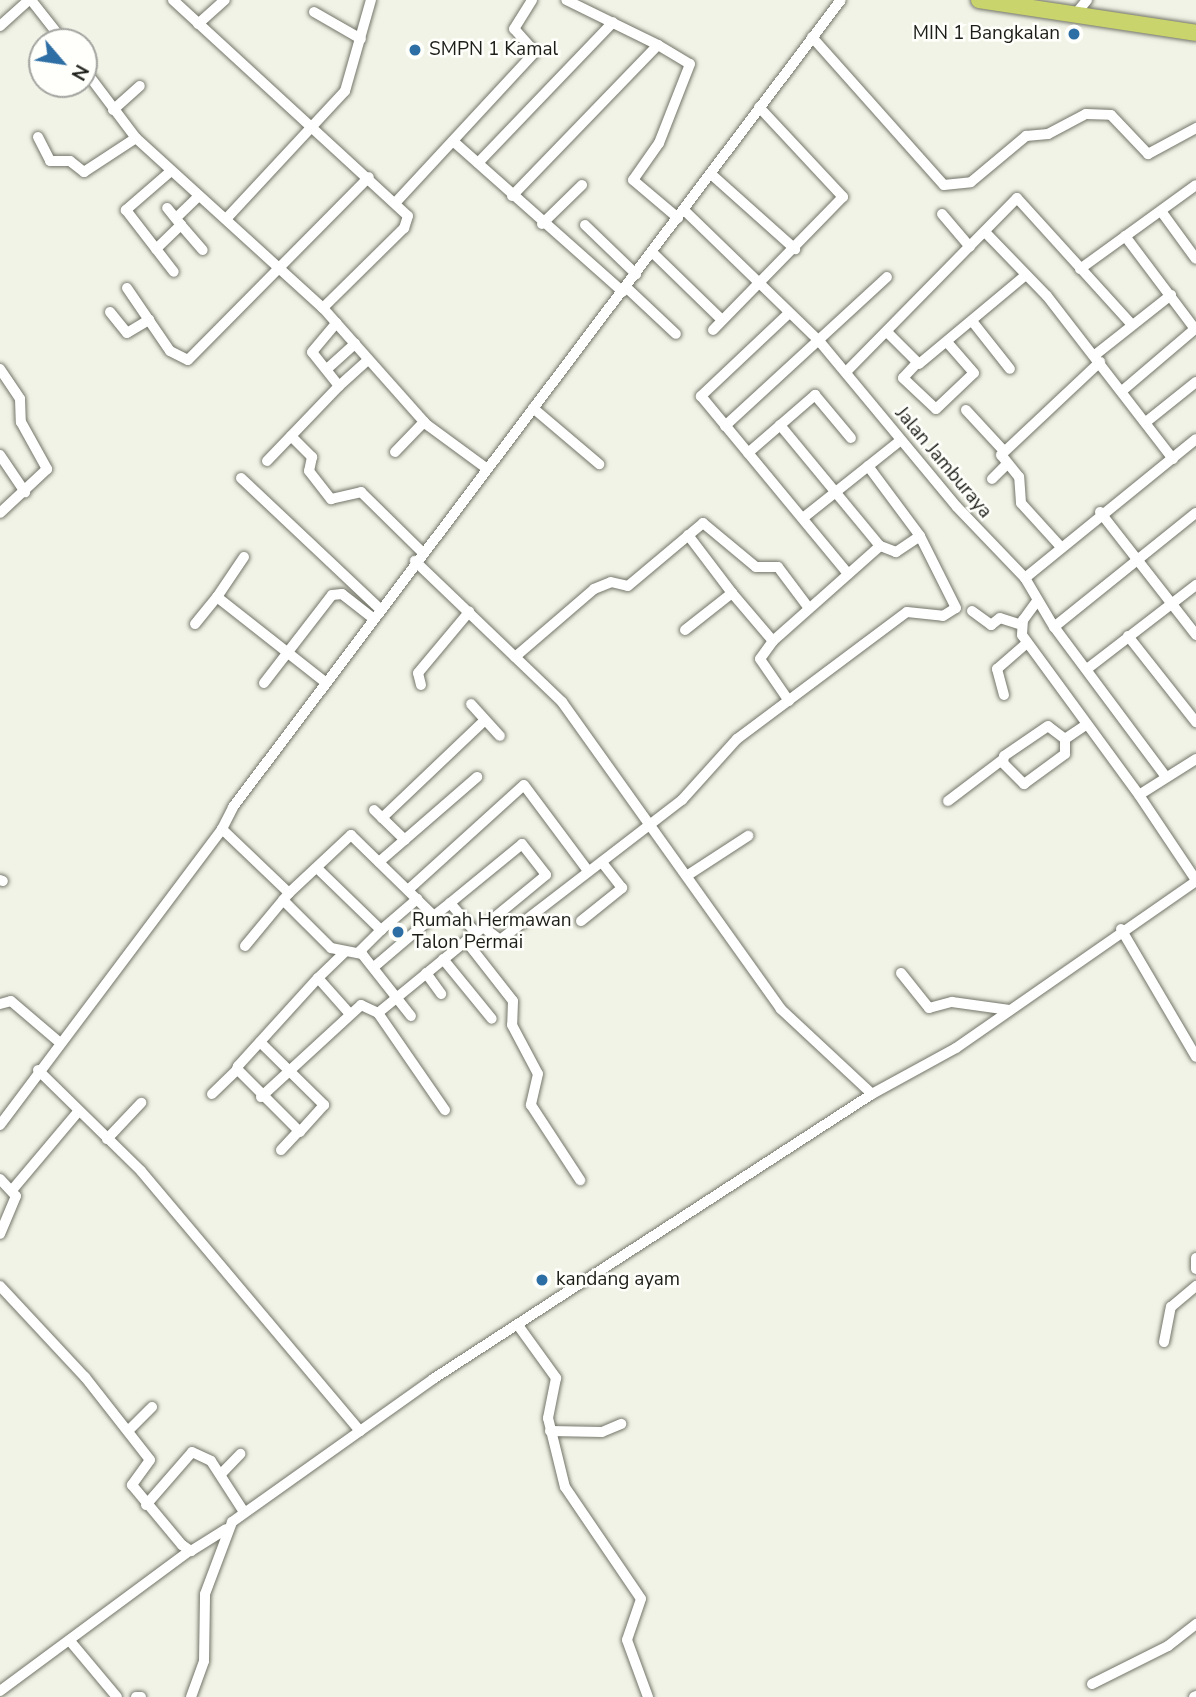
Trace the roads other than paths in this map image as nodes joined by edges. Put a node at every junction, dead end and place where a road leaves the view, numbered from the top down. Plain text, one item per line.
1 (30, 0) edge
2 (173, 0) edge
3 (225, 0) edge
4 (371, 0) edge
5 (532, 0) edge
6 (566, 0) edge
7 (841, 0) edge
8 (978, 0) edge
9 (1087, 0) edge
10 (314, 12) dead end
11 (1074, 16) junction
12 (613, 22) junction
13 (198, 23) junction
14 (0, 26) edge
15 (53, 28) edge
16 (1196, 33) edge
17 (812, 37) junction
18 (361, 39) junction
19 (658, 45) junction
20 (140, 86) dead end
21 (98, 89) edge
22 (759, 107) junction
23 (113, 110) junction
24 (313, 128) junction
25 (1196, 128) edge
26 (38, 137) dead end
27 (136, 138) junction
28 (453, 141) junction
29 (478, 163) junction
30 (170, 171) junction
31 (711, 174) junction
32 (369, 177) junction
33 (582, 186) dead end
34 (1195, 187) edge
35 (200, 196) junction
36 (512, 196) junction
37 (397, 201) junction
38 (167, 208) dead end
39 (1161, 211) junction
40 (681, 214) junction
41 (942, 214) dead end
42 (226, 219) junction
43 (178, 222) junction
44 (542, 224) junction
45 (585, 225) dead end
46 (985, 232) junction
47 (1125, 236) junction
48 (970, 247) junction
49 (156, 249) junction
50 (795, 249) junction
51 (203, 250) dead end
52 (653, 253) junction
53 (1196, 259) edge
54 (278, 267) junction
55 (1080, 269) junction
56 (174, 272) dead end
57 (636, 275) junction
58 (1026, 275) junction
59 (887, 277) dead end
60 (759, 285) junction
61 (127, 288) dead end
62 (625, 290) junction
63 (1171, 295) junction
64 (323, 308) junction
65 (110, 312) dead end
66 (788, 314) junction
67 (149, 320) junction
68 (722, 320) junction
69 (972, 321) junction
70 (336, 323) junction
71 (1132, 325) junction
72 (1196, 328) edge
73 (713, 330) dead end
74 (887, 332) junction
75 (676, 334) dead end
76 (820, 342) junction
77 (947, 342) junction
78 (355, 344) junction
79 (1097, 358) junction
80 (368, 360) junction
81 (916, 364) junction
82 (0, 369) edge
83 (327, 369) junction
84 (1010, 369) dead end
85 (846, 372) junction
86 (1196, 382) edge
87 (339, 386) junction
88 (1122, 391) junction
89 (533, 408) junction
90 (967, 410) dead end
91 (424, 422) junction
92 (1146, 422) junction
93 (780, 425) junction
94 (725, 426) junction
95 (291, 436) junction
96 (851, 438) dead end
97 (1196, 439) edge
98 (901, 440) junction
99 (1002, 449) junction
100 (395, 452) dead end
101 (748, 453) junction
102 (0, 455) edge
103 (1173, 459) junction
104 (267, 461) dead end
105 (599, 464) dead end
106 (868, 466) junction
107 (1006, 466) junction
108 (486, 468) junction
109 (241, 478) dead end
110 (992, 478) dead end
111 (25, 492) junction
112 (836, 493) junction
113 (1100, 512) junction
114 (0, 513) edge
115 (1196, 513) edge
116 (803, 518) junction
117 (688, 535) junction
118 (920, 536) junction
119 (1062, 544) junction
120 (880, 546) junction
121 (244, 557) dead end
122 (419, 557) junction
123 (1140, 561) junction
124 (848, 574) junction
125 (1025, 578) junction
126 (1196, 585) edge
127 (732, 593) junction
128 (217, 597) junction
129 (1037, 601) junction
130 (1172, 605) junction
131 (808, 607) junction
132 (972, 611) dead end
133 (469, 612) junction
134 (377, 614) junction
135 (195, 624) dead end
136 (1021, 625) junction
137 (1054, 627) junction
138 (685, 630) dead end
139 (1196, 635) edge
140 (1128, 636) junction
141 (773, 640) junction
142 (1027, 643) junction
143 (288, 652) junction
144 (516, 657) junction
145 (1087, 669) junction
146 (325, 682) junction
147 (264, 683) dead end
148 (421, 685) dead end
149 (1004, 695) dead end
150 (789, 701) junction
151 (471, 704) dead end
152 (485, 720) junction
153 (1196, 722) edge
154 (1084, 726) junction
155 (500, 736) dead end
156 (1065, 739) junction
157 (1196, 759) edge
158 (1002, 760) junction
159 (477, 777) dead end
160 (1166, 777) junction
161 (1139, 795) junction
162 (948, 801) dead end
163 (653, 825) junction
164 (222, 829) junction
165 (748, 836) dead end
166 (405, 841) junction
167 (379, 862) junction
168 (601, 862) junction
169 (318, 869) junction
170 (588, 871) junction
171 (688, 875) junction
172 (1196, 881) edge
173 (408, 890) junction
174 (286, 897) junction
175 (417, 899) junction
176 (450, 903) junction
177 (433, 916) junction
178 (581, 921) dead end
179 (1121, 929) junction
180 (381, 930) junction
181 (479, 930) junction
182 (466, 941) junction
183 (245, 946) dead end
184 (344, 953) junction
185 (358, 953) junction
186 (443, 960) junction
187 (374, 967) junction
188 (426, 973) junction
189 (901, 973) dead end
190 (318, 978) junction
191 (441, 994) dead end
192 (396, 997) junction
193 (0, 1004) edge
194 (1009, 1010) junction
195 (378, 1013) junction
196 (350, 1014) junction
197 (411, 1016) dead end
198 (492, 1019) dead end
199 (58, 1041) junction
200 (260, 1042) junction
201 (1196, 1057) edge
202 (289, 1069) junction
203 (38, 1070) junction
204 (237, 1070) junction
205 (212, 1094) dead end
206 (873, 1094) junction
207 (261, 1097) junction
208 (141, 1103) dead end
209 (445, 1110) dead end
210 (78, 1113) junction
211 (1, 1122) edge
212 (298, 1132) junction
213 (107, 1139) junction
214 (281, 1150) dead end
215 (0, 1179) edge
216 (580, 1180) dead end
217 (13, 1189) junction
218 (0, 1234) edge
219 (1196, 1258) edge
220 (1196, 1269) edge
221 (0, 1286) edge
222 (1196, 1286) edge
223 (520, 1328) junction
224 (1164, 1342) dead end
225 (152, 1407) dead end
226 (621, 1424) dead end
227 (128, 1431) junction
228 (360, 1431) junction
229 (551, 1431) junction
230 (240, 1454) dead end
231 (221, 1474) junction
232 (146, 1505) junction
233 (244, 1512) junction
234 (226, 1529) junction
235 (189, 1551) junction
236 (1196, 1624) edge
237 (70, 1641) junction
238 (1092, 1684) dead end
239 (0, 1691) edge
240 (117, 1697) edge
241 (136, 1697) edge
242 (141, 1697) edge
243 (191, 1697) edge
244 (648, 1697) edge

1 - 14 street
1 - 15 street
2 - 13 street
3 - 13 street
4 - 18 street
5 - 28 street
6 - 12 street
7 - 17 street
8 - 11 highway
9 - 11 street
10 - 18 street
11 - 16 highway
12 - 19 street
12 - 29 street
13 - 24 street
17 - 22 street
17 - 25 street
18 - 24 street
19 - 36 street
19 - 40 street, Jalan Jamburaya
20 - 23 street
21 - 23 street
22 - 31 street
22 - 50 street
23 - 27 street
24 - 32 street
24 - 42 street
26 - 27 street
27 - 30 street
28 - 29 street
28 - 37 street
29 - 36 street
30 - 35 street
30 - 49 street
31 - 40 street
31 - 50 street
32 - 37 street
32 - 54 street
33 - 44 street
34 - 39 street
35 - 42 street
35 - 43 street
36 - 44 street
37 - 64 street
38 - 43 street
39 - 47 street
39 - 53 street
40 - 52 street
40 - 60 street, Jalan Jamburaya
41 - 48 street
42 - 54 street
43 - 49 street
43 - 51 street
44 - 62 street
45 - 57 street
46 - 48 street
46 - 55 street
46 - 58 street
47 - 55 street
47 - 63 street
48 - 74 street
49 - 56 street
50 - 60 street
52 - 57 street
52 - 68 street
54 - 64 street
54 - 67 street
55 - 71 street
57 - 62 street
58 - 69 street
58 - 79 street
59 - 76 street
60 - 66 street, Jalan Jamburaya
60 - 68 street
61 - 67 street
62 - 75 street
62 - 89 street
63 - 71 street
63 - 72 street
64 - 70 street
65 - 67 street
66 - 76 street, Jalan Jamburaya
66 - 94 street
68 - 73 street
69 - 77 street
69 - 84 street
70 - 78 street
70 - 83 street
71 - 79 street
72 - 88 street
74 - 81 street
74 - 85 street
76 - 85 street, Jalan Jamburaya
76 - 94 street
77 - 81 street
77 - 81 street
78 - 80 street
78 - 83 street
79 - 88 street
79 - 99 street
80 - 87 street
80 - 91 street
82 - 111 street
83 - 87 street
85 - 98 street, Jalan Jamburaya
86 - 92 street
87 - 95 street
88 - 92 street
89 - 105 street
89 - 108 street
90 - 99 street
91 - 100 street
91 - 108 street
92 - 103 street
93 - 96 street
93 - 101 street
93 - 112 street
94 - 101 street
95 - 104 street
95 - 122 street
97 - 103 street
98 - 106 street
98 - 125 street, Jalan Jamburaya
99 - 107 street
101 - 116 street
102 - 111 street
103 - 113 street
106 - 112 street
106 - 118 street
107 - 110 street
107 - 119 street
108 - 122 street
109 - 134 street
111 - 114 street
112 - 116 street
112 - 120 street
113 - 119 street
113 - 123 street
115 - 123 street
116 - 124 street
117 - 127 street
117 - 131 street
117 - 144 street
118 - 120 street
118 - 150 street
119 - 125 street
120 - 124 street
121 - 128 street
122 - 133 street
122 - 134 street
123 - 130 street
123 - 137 street
124 - 131 street
125 - 129 street, Jalan Jamburaya
126 - 130 street
127 - 138 street
127 - 141 street
128 - 135 street
128 - 143 street
129 - 136 street
129 - 137 street, Jalan Jamburaya
130 - 139 street
130 - 140 street
131 - 141 street
132 - 136 street
133 - 144 street
133 - 148 street
134 - 143 street
134 - 146 street
136 - 142 street
137 - 145 street, Jalan Jamburaya
140 - 145 street
140 - 153 street
141 - 150 street
142 - 149 street
142 - 154 street
143 - 146 street
143 - 147 street
144 - 163 street
145 - 160 street, Jalan Jamburaya
146 - 164 street
150 - 163 street
151 - 152 street
152 - 155 street
152 - 166 street
154 - 156 street
154 - 161 street
156 - 158 street
156 - 158 street
157 - 160 street
158 - 162 street
159 - 166 street
160 - 161 street
161 - 172 street
163 - 168 street
163 - 171 street
164 - 174 street
164 - 199 street
165 - 171 street
166 - 167 street
167 - 169 street
167 - 173 street
168 - 170 street
168 - 178 street
169 - 174 street
169 - 180 street
170 - 173 street
170 - 181 street
171 - 206 street
172 - 179 street
173 - 175 street
174 - 183 street
174 - 184 street
175 - 177 street
175 - 180 street
176 - 177 street
176 - 181 street
176 - 181 street
177 - 187 street
179 - 194 street
179 - 201 street
180 - 185 street
181 - 182 street
182 - 186 street
182 - 216 street
184 - 185 street
184 - 190 street
185 - 187 street
186 - 188 street
186 - 198 street
187 - 192 street
188 - 191 street
188 - 192 street
189 - 194 street
190 - 196 street
190 - 200 street
192 - 195 street
192 - 197 street
193 - 199 street
194 - 206 street
195 - 196 street
195 - 209 street
196 - 202 street
199 - 203 street
200 - 202 street
200 - 204 street
202 - 207 street
202 - 212 street
203 - 210 street
203 - 211 street
204 - 205 street
204 - 207 street
206 - 223 street
207 - 212 street
208 - 213 street
210 - 213 street
210 - 217 street
212 - 214 street
213 - 228 street
215 - 217 street
217 - 218 street
219 - 220 street
221 - 227 street
222 - 224 street
223 - 228 street
223 - 229 street
225 - 227 street
226 - 229 street
227 - 232 street
228 - 233 street
229 - 244 street
230 - 231 street
231 - 232 street
231 - 233 street
232 - 235 street
233 - 234 street
234 - 235 street
234 - 243 street
235 - 237 street
236 - 238 street
237 - 239 street
237 - 240 street
241 - 242 street

